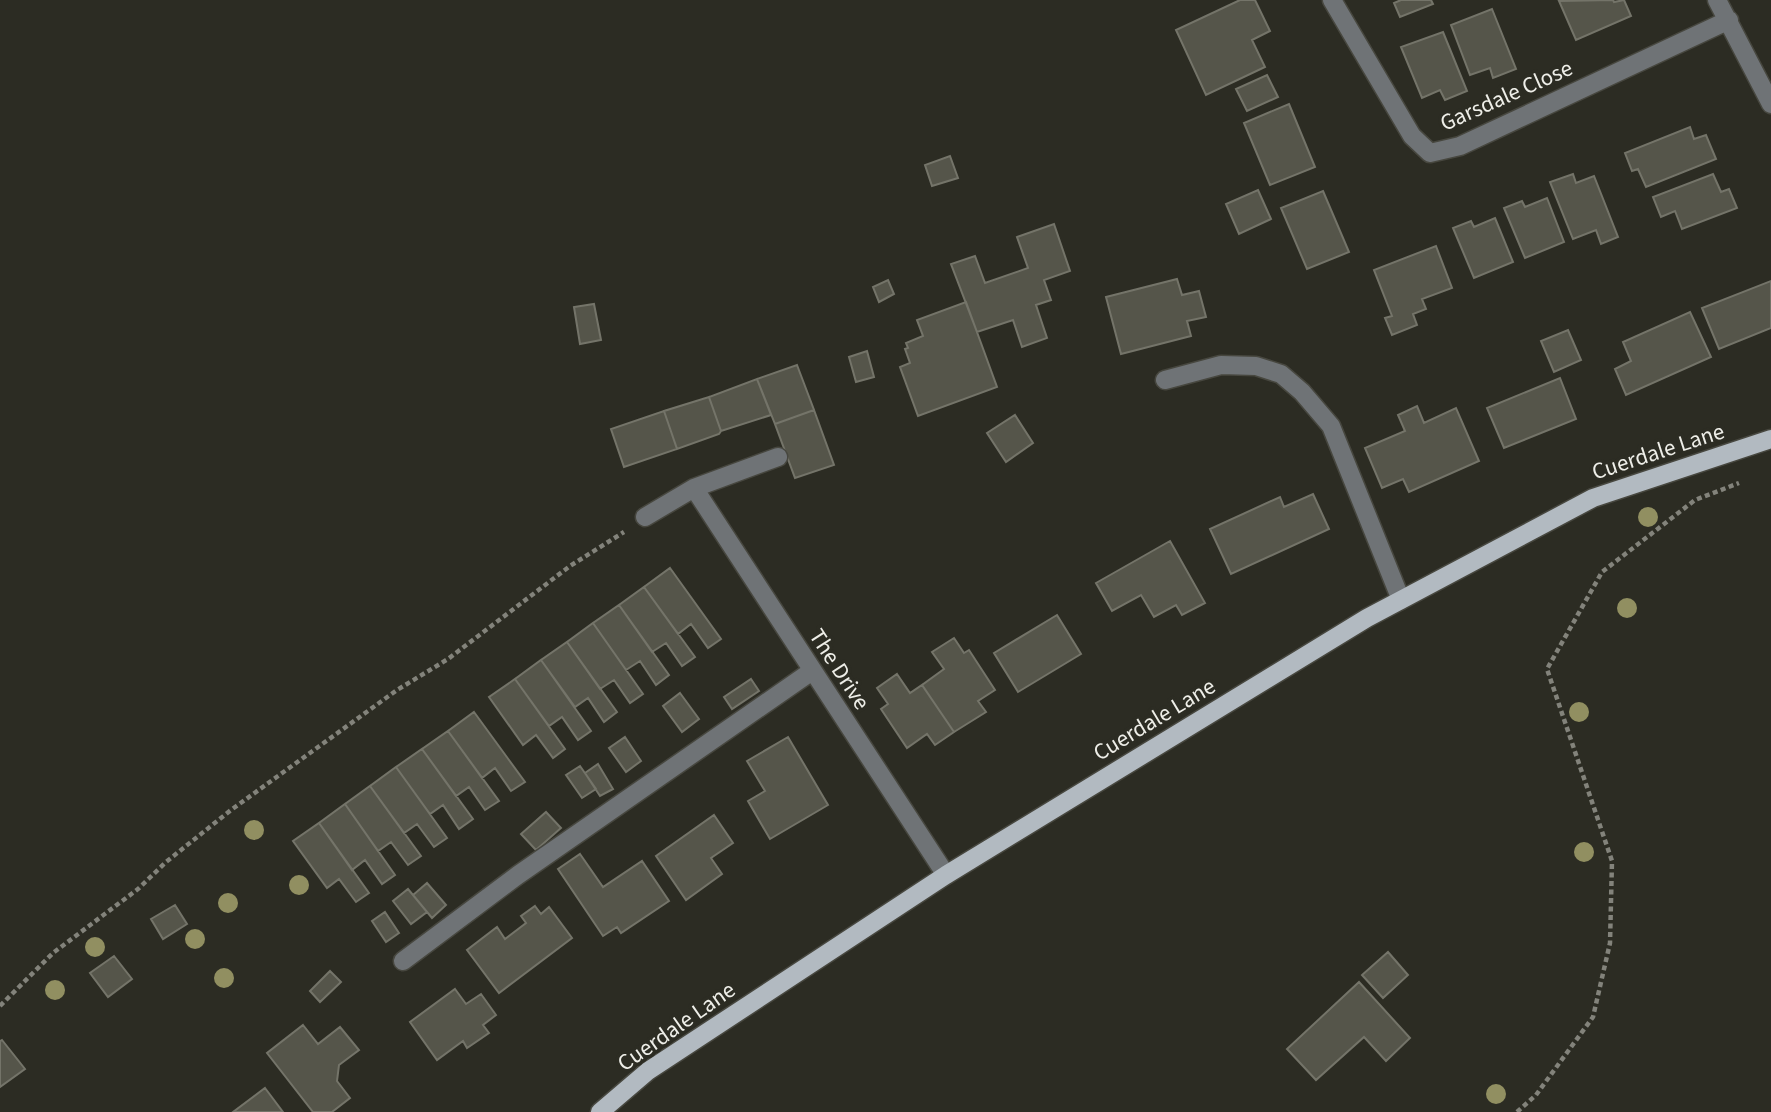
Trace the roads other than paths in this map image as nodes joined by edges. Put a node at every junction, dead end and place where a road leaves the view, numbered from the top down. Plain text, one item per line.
1 (1332, 0) edge
2 (1717, 0) edge
3 (1729, 20) junction
4 (1771, 104) edge
5 (1165, 380) dead end
6 (1771, 439) edge
7 (778, 457) dead end
8 (694, 488) junction
9 (645, 517) road end
10 (1401, 600) junction
11 (813, 671) junction
12 (946, 876) junction
13 (403, 961) dead end
14 (600, 1112) edge

1 - 3 street, Garsdale Close
2 - 3 street
3 - 4 street
5 - 10 street
6 - 10 main road, Cuerdale Lane
7 - 8 street
8 - 9 street
8 - 11 street, The Drive
10 - 12 main road, Cuerdale Lane
11 - 12 street, The Drive
11 - 13 street
12 - 14 main road, Cuerdale Lane

